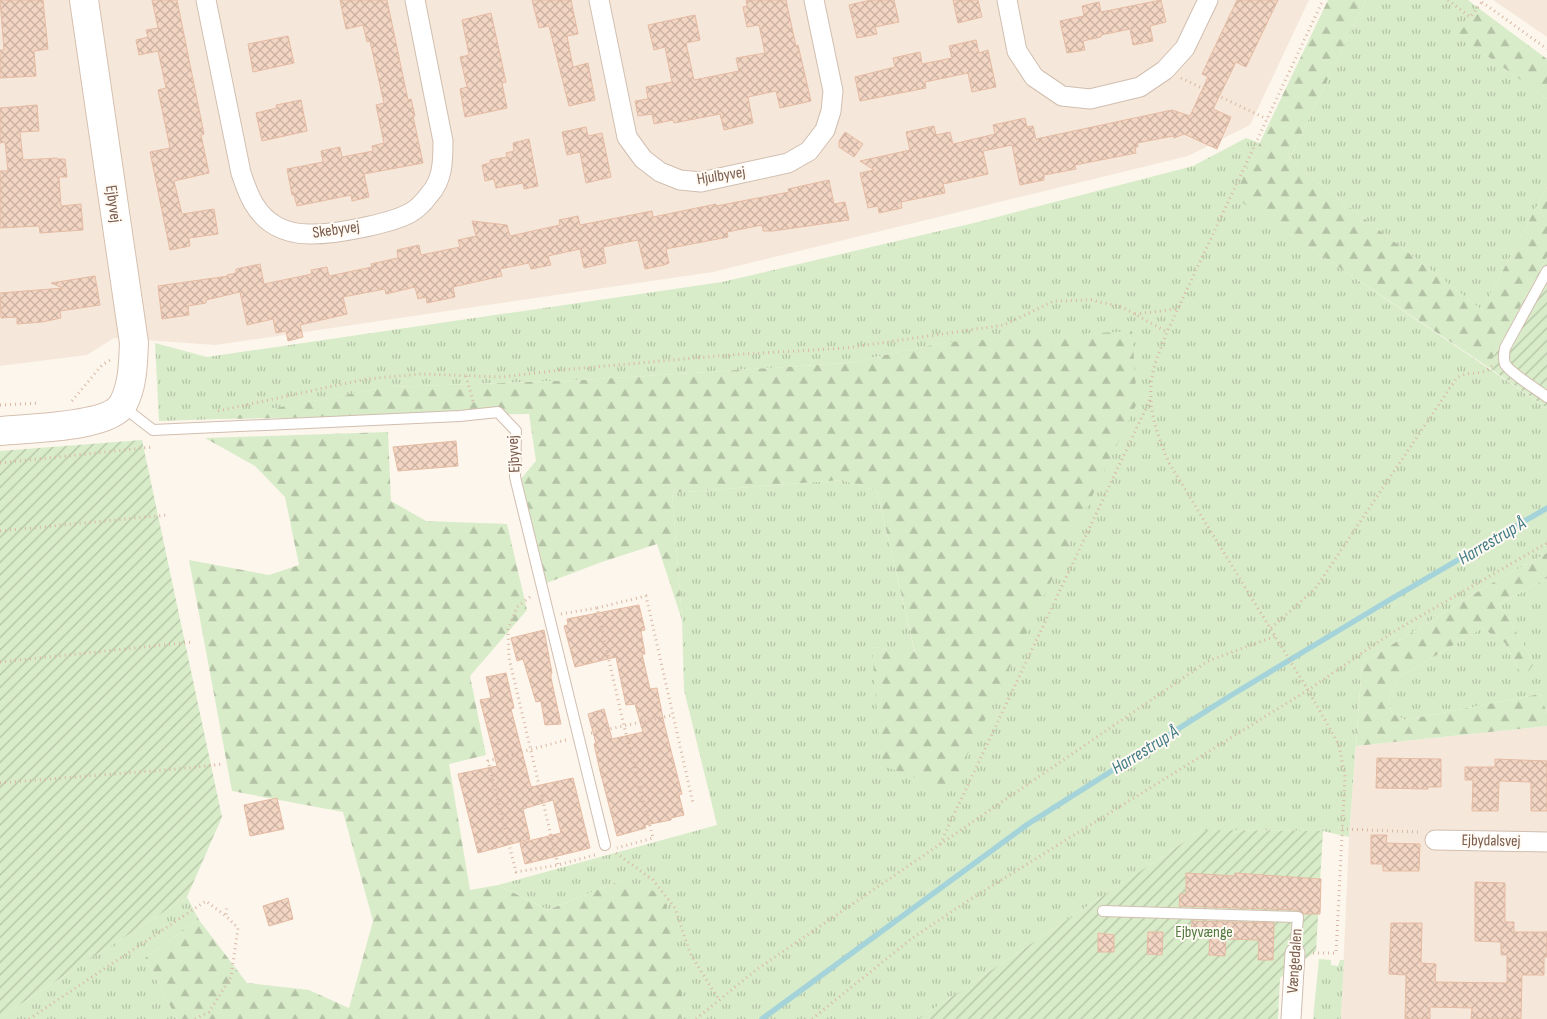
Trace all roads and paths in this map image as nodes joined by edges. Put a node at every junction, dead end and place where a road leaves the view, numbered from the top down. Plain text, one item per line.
1 (84, 0) edge
2 (206, 0) edge
3 (415, 0) edge
4 (599, 0) edge
5 (814, 0) edge
6 (1007, 0) edge
7 (1208, 0) edge
8 (1323, 0) edge
9 (1448, 0) edge
10 (1483, 1) edge
11 (1547, 49) edge
12 (1165, 70) junction
13 (1266, 119) junction
14 (1547, 271) edge
15 (1177, 309) junction
16 (1135, 314) junction
17 (1166, 332) junction
18 (134, 343) junction
19 (1504, 361) junction
20 (466, 376) junction
21 (1547, 398) edge
22 (1151, 399) junction
23 (70, 404) dead end
24 (122, 406) junction
25 (210, 413) dead end
26 (476, 414) junction
27 (0, 431) edge
28 (153, 447) dead end
29 (0, 463) edge
30 (167, 515) dead end
31 (0, 532) edge
32 (1547, 543) edge
33 (542, 588) junction
34 (597, 608) junction
35 (549, 616) junction
36 (1271, 628) junction
37 (1276, 636) junction
38 (192, 642) dead end
39 (0, 662) edge
40 (1308, 690) junction
41 (673, 714) junction
42 (624, 726) junction
43 (578, 736) junction
44 (532, 749) junction
45 (222, 764) dead end
46 (0, 783) edge
47 (693, 803) dead end
48 (1342, 829) junction
49 (1435, 840) joint
50 (1547, 842) edge
51 (606, 845) joint
52 (939, 845) junction
53 (558, 865) junction
54 (227, 905) dead end
55 (1103, 911) dead end
56 (226, 916) junction
57 (1295, 954) junction
58 (719, 1000) junction
59 (29, 1019) edge
60 (195, 1019) edge
61 (696, 1019) edge
62 (812, 1019) edge
63 (1291, 1019) edge

1 - 18 street, Ejbyvej
2 - 3 street, Skebyvej
4 - 5 street, Hjulbyvej
6 - 12 street
7 - 12 street
8 - 13 path
9 - 10 path
10 - 11 path
12 - 13 path
13 - 15 path
14 - 19 lane
15 - 16 path
15 - 17 path
16 - 17 path
16 - 20 path
17 - 22 path
18 - 23 path
18 - 24 street, Ejbyvej
19 - 21 lane
19 - 36 path
20 - 25 path
20 - 26 path
22 - 36 path
22 - 52 path
24 - 26 lane, Ejbyvej
24 - 27 street
26 - 33 lane, Ejbyvej
28 - 29 path
30 - 31 path
32 - 40 path
33 - 35 lane, Ejbyvej
33 - 44 path
34 - 35 path
34 - 41 path
34 - 42 path
35 - 43 lane, Ejbyvej
36 - 37 path
37 - 40 path
37 - 52 path
38 - 39 path
40 - 48 path
40 - 62 path
41 - 42 path
41 - 47 path
42 - 43 path
42 - 58 path
43 - 44 path
43 - 51 lane, Ejbyvej
44 - 53 path
44 - 53 path
45 - 46 path
48 - 49 path
48 - 57 path
49 - 50 street, Ejbydalsvej
51 - 53 path
52 - 58 path
54 - 56 path
55 - 57 lane, Vængedalen
56 - 59 path
56 - 60 path
57 - 63 street, Vængedalen
58 - 61 path

